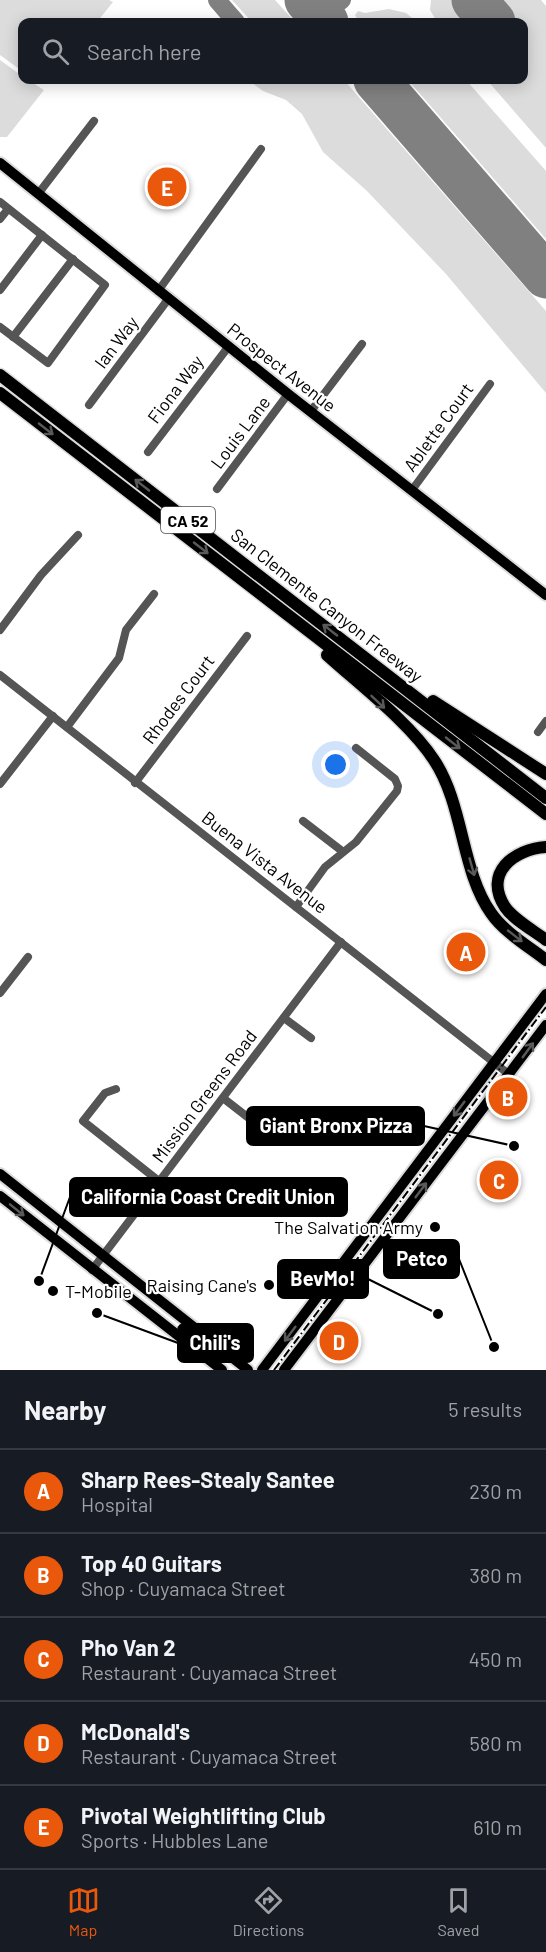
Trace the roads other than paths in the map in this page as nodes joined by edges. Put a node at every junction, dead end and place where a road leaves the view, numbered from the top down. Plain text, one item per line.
1 (94, 121) dead end
2 (261, 149) dead end
3 (1, 167) edge
4 (38, 194) junction
5 (0, 202) edge
6 (8, 208) junction
7 (0, 219) edge
8 (42, 235) junction
9 (73, 259) junction
10 (0, 290) edge
11 (158, 291) junction
12 (169, 298) junction
13 (0, 327) edge
14 (13, 337) junction
15 (362, 344) dead end
16 (229, 346) junction
17 (0, 375) edge
18 (490, 384) dead end
19 (0, 393) edge
20 (288, 394) junction
21 (89, 405) dead end
22 (310, 411) junction
23 (148, 452) dead end
24 (217, 489) dead end
25 (412, 490) junction
26 (78, 535) dead end
27 (240, 579) junction
28 (154, 594) dead end
29 (546, 595) edge
30 (0, 630) edge
31 (247, 636) dead end
32 (376, 666) junction
33 (0, 675) edge
34 (53, 716) junction
35 (546, 721) edge
36 (67, 727) junction
37 (538, 732) dead end
38 (356, 748) dead end
39 (546, 774) edge
40 (135, 783) junction
41 (0, 784) edge
42 (546, 798) edge
43 (546, 814) edge
44 (303, 821) dead end
45 (546, 847) edge
46 (342, 851) junction
47 (296, 907) junction
48 (546, 940) edge
49 (341, 942) junction
50 (28, 957) dead end
51 (546, 960) edge
52 (0, 993) edge
53 (546, 994) edge
54 (284, 1018) junction
55 (546, 1025) edge
56 (311, 1038) dead end
57 (494, 1063) junction
58 (510, 1074) junction
59 (116, 1089) dead end
60 (223, 1098) junction
61 (250, 1119) dead end
62 (0, 1174) edge
63 (159, 1182) junction
64 (0, 1196) edge
65 (188, 1200) dead end
66 (102, 1257) junction
67 (92, 1270) junction
68 (222, 1370) edge
69 (249, 1370) edge
70 (262, 1370) edge
71 (284, 1370) edge

1 - 4 street
2 - 11 street
3 - 4 main road, Prospect Avenue
4 - 11 main road, Prospect Avenue
5 - 6 street
6 - 7 street
6 - 8 street
8 - 9 street
8 - 10 street
9 - 14 street
9 - 14 street
11 - 12 main road, Prospect Avenue
12 - 16 main road, Prospect Avenue
12 - 21 street, Ian Way
13 - 14 street
15 - 22 street
16 - 20 main road, Prospect Avenue
16 - 23 street, Fiona Way
32 -> 17 highway, San Clemente Canyon Freeway / CA 52
18 - 25 street, Ablette Court
19 -> 27 highway, San Clemente Canyon Freeway / CA 52
20 - 22 main road, Prospect Avenue
20 - 24 street, Louis Lane
22 - 25 main road, Prospect Avenue
25 - 29 main road, Prospect Avenue
26 - 30 street
27 -> 43 highway, San Clemente Canyon Freeway / CA 52
27 -> 51 highway
28 - 36 street
31 - 40 street, Rhodes Court
32 - 39 highway
32 - 42 highway, San Clemente Canyon Freeway / CA 52
33 - 34 street, Buena Vista Avenue
34 - 36 street, Buena Vista Avenue
34 - 41 street
35 - 37 street
36 - 40 street, Buena Vista Avenue
38 - 46 street
40 - 47 street, Buena Vista Avenue
44 - 46 street
45 - 48 highway
46 - 47 street
47 - 49 street, Buena Vista Avenue
49 - 54 street, Mission Greens Road
49 - 57 street, Buena Vista Avenue
50 - 52 street
53 - 57 main road
54 - 56 street
54 - 60 street, Mission Greens Road
58 -> 55 main road
57 - 58 street, Buena Vista Avenue
57 -> 70 main road
71 -> 58 main road
59 - 63 street
60 - 61 street
60 - 63 street, Mission Greens Road
62 - 66 main road
63 - 65 street
63 - 66 street, Mission Greens Road
64 -> 67 main road
66 - 67 street, Mission Greens Road
66 - 69 main road
67 - 68 main road

